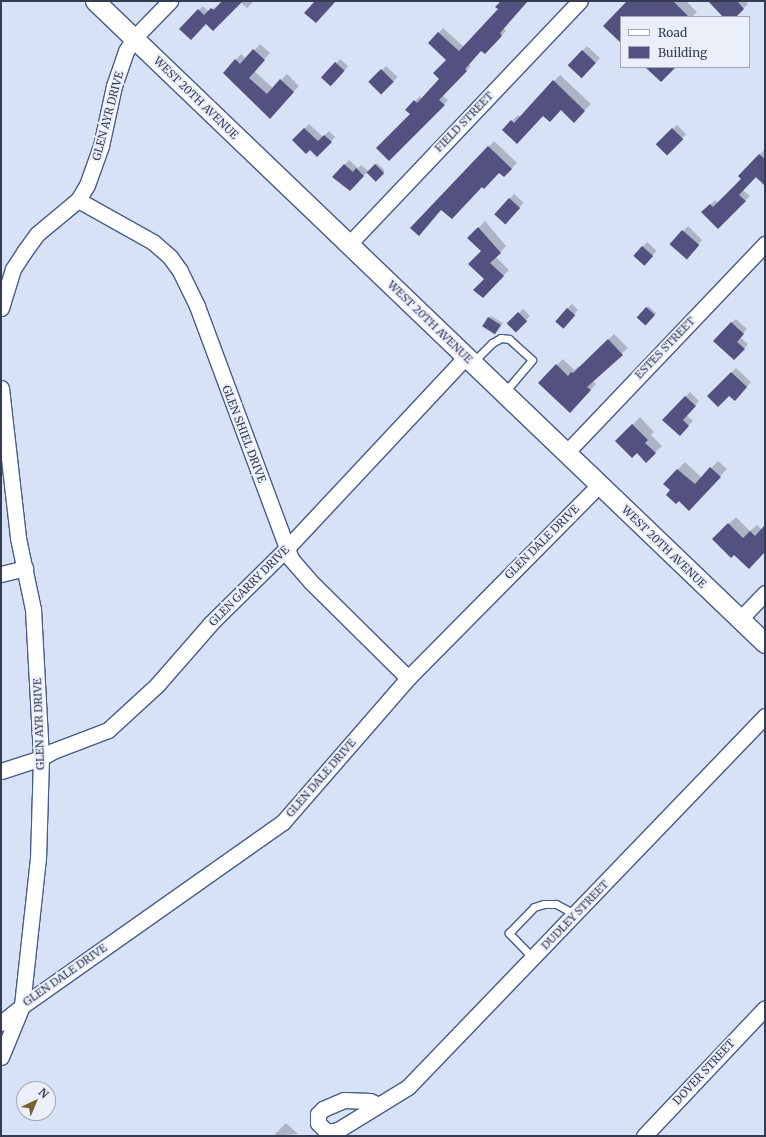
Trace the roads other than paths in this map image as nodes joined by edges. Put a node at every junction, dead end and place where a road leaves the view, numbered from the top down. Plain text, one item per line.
1 (95, 1) edge
2 (170, 1) edge
3 (580, 1) edge
4 (134, 38) junction
5 (78, 200) junction
6 (349, 244) junction
7 (765, 244) edge
8 (1, 308) edge
9 (470, 360) junction
10 (1, 388) edge
11 (504, 393) junction
12 (3, 435) edge
13 (566, 452) junction
14 (599, 485) junction
15 (287, 548) junction
16 (25, 568) junction
17 (1, 574) edge
18 (765, 593) edge
19 (740, 619) junction
20 (765, 643) edge
21 (408, 678) junction
22 (765, 716) edge
23 (41, 758) junction
24 (1, 771) edge
25 (576, 914) junction
26 (533, 958) junction
27 (22, 1006) junction
28 (765, 1008) edge
29 (1, 1023) edge
30 (1, 1057) edge
31 (378, 1105) dead end
32 (644, 1136) edge

1 - 4 street, WEST 20TH AVENUE
2 - 4 street, GLEN AYR DRIVE
3 - 6 street, FIELD STREET
4 - 5 street, GLEN AYR DRIVE
4 - 6 street, WEST 20TH AVENUE
5 - 8 street, GLEN AYR DRIVE
5 - 15 street, GLEN SHIEL DRIVE
6 - 9 street, WEST 20TH AVENUE
7 - 13 street, ESTES STREET
9 - 11 street, WEST 20TH AVENUE
9 - 11 lane
9 - 15 street, GLEN GARRY DRIVE
10 - 12 street, GLEN AYR DRIVE
11 - 13 street, WEST 20TH AVENUE
12 - 16 street, GLEN AYR DRIVE
13 - 14 street, WEST 20TH AVENUE
14 - 19 street, WEST 20TH AVENUE
14 - 21 street, GLEN DALE DRIVE
15 - 21 street, GLEN SHIEL DRIVE
15 - 23 street, GLEN GARRY DRIVE
16 - 17 street
16 - 23 street, GLEN AYR DRIVE
18 - 19 street
19 - 20 street, WEST 20TH AVENUE
21 - 27 street, GLEN DALE DRIVE
22 - 25 street, DUDLEY STREET
23 - 24 street, GLEN GARRY DRIVE
23 - 27 street, GLEN AYR DRIVE
25 - 26 street, DUDLEY STREET
25 - 26 lane
26 - 31 street, DUDLEY STREET
27 - 29 street, GLEN DALE DRIVE
27 - 30 street, GLEN AYR DRIVE
28 - 32 street, DOVER STREET

